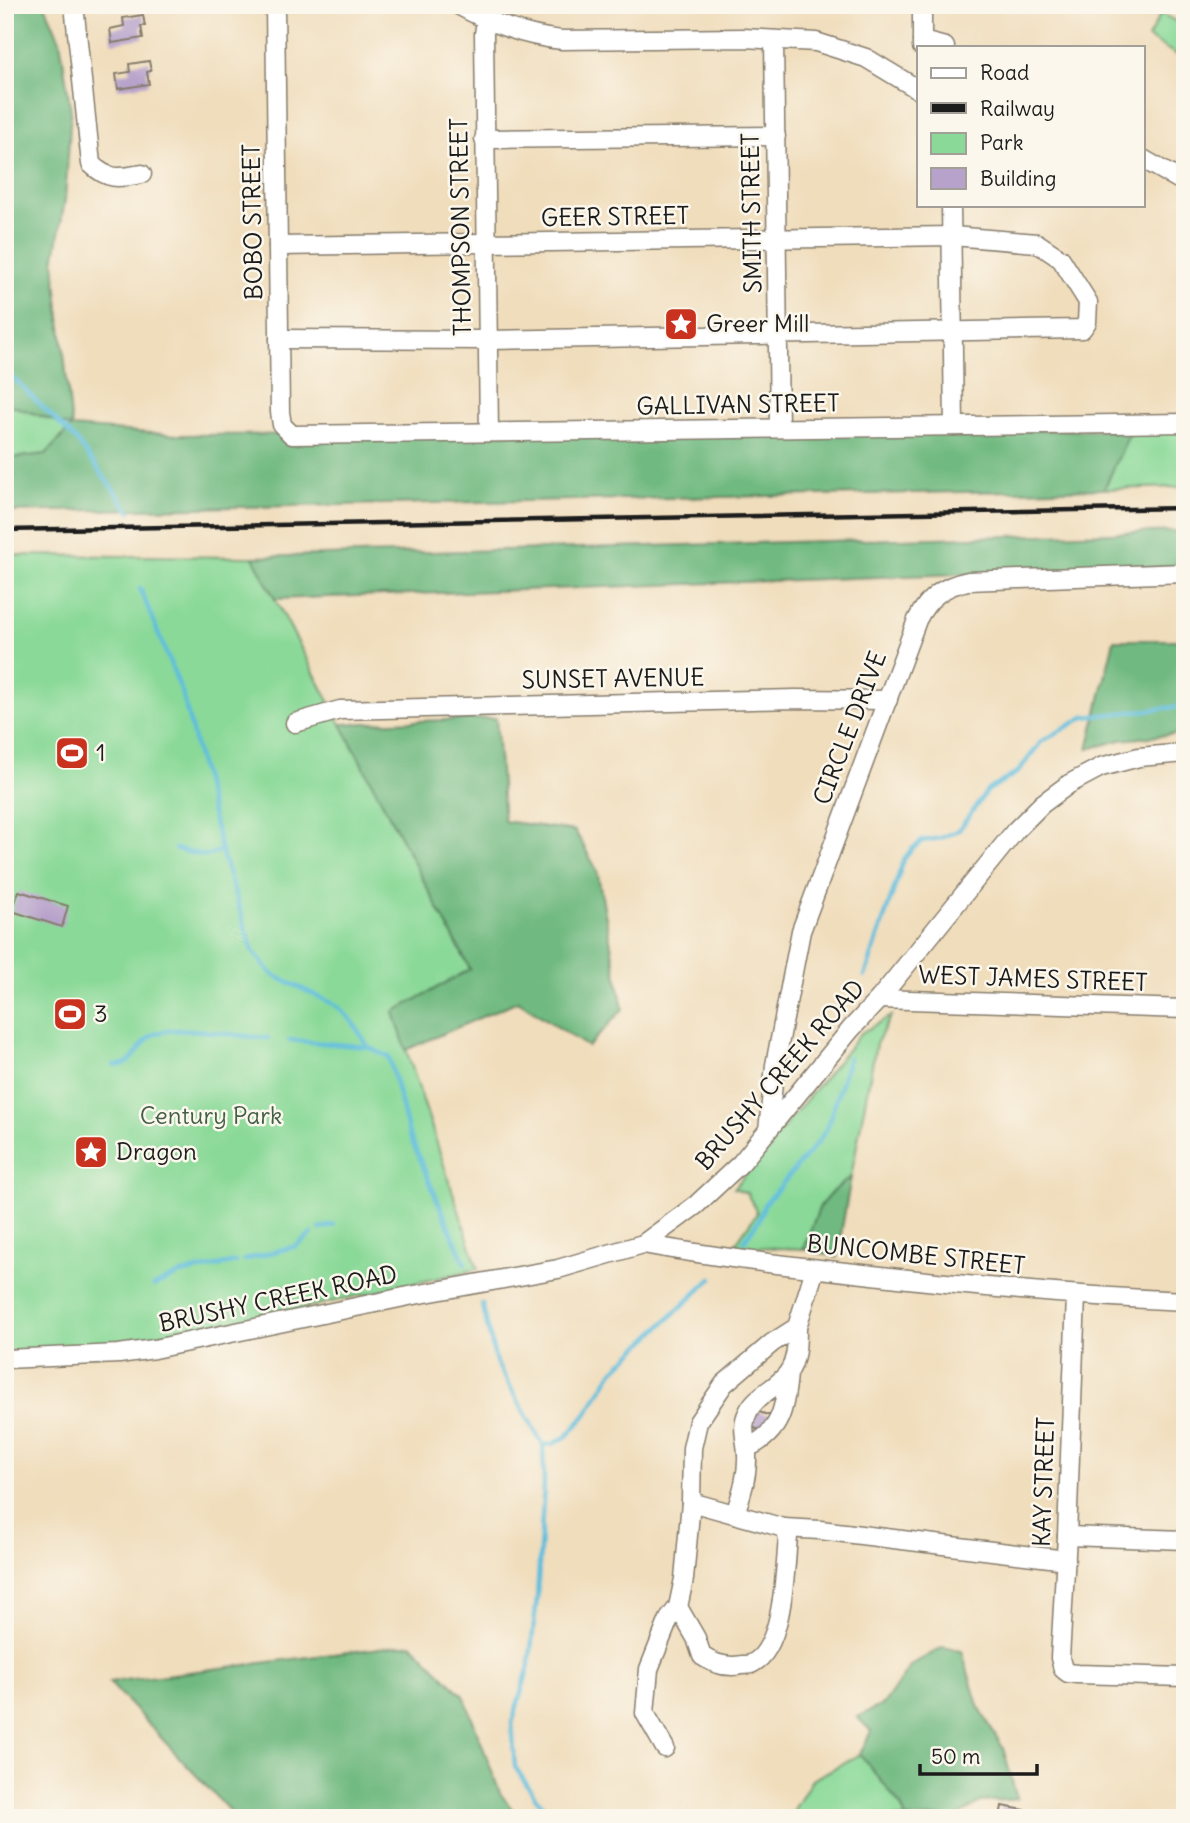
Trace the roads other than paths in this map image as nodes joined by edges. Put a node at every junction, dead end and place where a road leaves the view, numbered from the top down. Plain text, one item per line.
1 (74, 5) edge
2 (275, 5) edge
3 (457, 5) edge
4 (922, 5) edge
5 (486, 21) junction
6 (775, 40) junction
7 (922, 44) edge
8 (917, 84) edge
9 (776, 136) junction
10 (484, 139) junction
11 (1144, 160) edge
12 (142, 174) dead end
13 (1185, 183) edge
14 (951, 206) edge
15 (952, 236) junction
16 (777, 239) junction
17 (485, 243) junction
18 (278, 246) junction
19 (953, 331) junction
20 (778, 334) junction
21 (279, 339) junction
22 (487, 340) junction
23 (1185, 423) edge
24 (954, 426) junction
25 (779, 429) junction
26 (489, 432) junction
27 (292, 435) joint
28 (1185, 573) edge
29 (888, 700) junction
30 (295, 723) dead end
31 (1185, 753) edge
32 (879, 999) junction
33 (1185, 1009) edge
34 (768, 1130) junction
35 (643, 1244) junction
36 (816, 1269) junction
37 (1076, 1296) junction
38 (1185, 1301) edge
39 (797, 1327) junction
40 (5, 1359) edge
41 (788, 1374) junction
42 (747, 1448) junction
43 (691, 1502) junction
44 (735, 1514) junction
45 (783, 1528) junction
46 (1067, 1536) junction
47 (1185, 1540) edge
48 (1066, 1560) junction
49 (678, 1607) junction
50 (1185, 1678) edge
51 (666, 1748) dead end

1 - 12 street
2 - 18 street, BOBO STREET
3 - 5 street
4 - 7 street
5 - 6 street
5 - 10 street, THOMPSON STREET
6 - 8 street
6 - 9 street, SMITH STREET
9 - 10 street
9 - 16 street, SMITH STREET
10 - 17 street, THOMPSON STREET
11 - 13 street
14 - 15 street
15 - 16 street, GEER STREET
15 - 19 street
15 - 19 street, GEER STREET
16 - 17 street, GEER STREET
16 - 20 street, SMITH STREET
17 - 18 street, GEER STREET
17 - 22 street, THOMPSON STREET
18 - 21 street, BOBO STREET
19 - 20 street
19 - 24 street
20 - 22 street
20 - 25 street, SMITH STREET
21 - 22 street
21 - 27 street, BOBO STREET
22 - 26 street, THOMPSON STREET
23 - 24 street, GALLIVAN STREET
24 - 25 street, GALLIVAN STREET
25 - 26 street, GALLIVAN STREET
26 - 27 street, GALLIVAN STREET
28 - 29 street, CIRCLE DRIVE
29 - 30 street, SUNSET AVENUE
29 - 34 street, CIRCLE DRIVE
31 - 32 street, BRUSHY CREEK ROAD
32 - 33 street, WEST JAMES STREET
32 - 34 street, BRUSHY CREEK ROAD
34 - 35 street, BRUSHY CREEK ROAD
35 - 36 street, BUNCOMBE STREET
35 - 40 street, BRUSHY CREEK ROAD
36 - 37 street, BUNCOMBE STREET
36 - 39 street
37 - 38 street, BUNCOMBE STREET
37 - 46 street, KAY STREET
39 - 41 street
39 - 43 street
41 - 42 street
41 - 42 street
42 - 44 street
43 - 44 street
43 - 49 street
44 - 45 street
45 - 48 street
45 - 49 street
46 - 47 street
46 - 48 street, KAY STREET
48 - 50 street, KAY STREET
49 - 51 street

